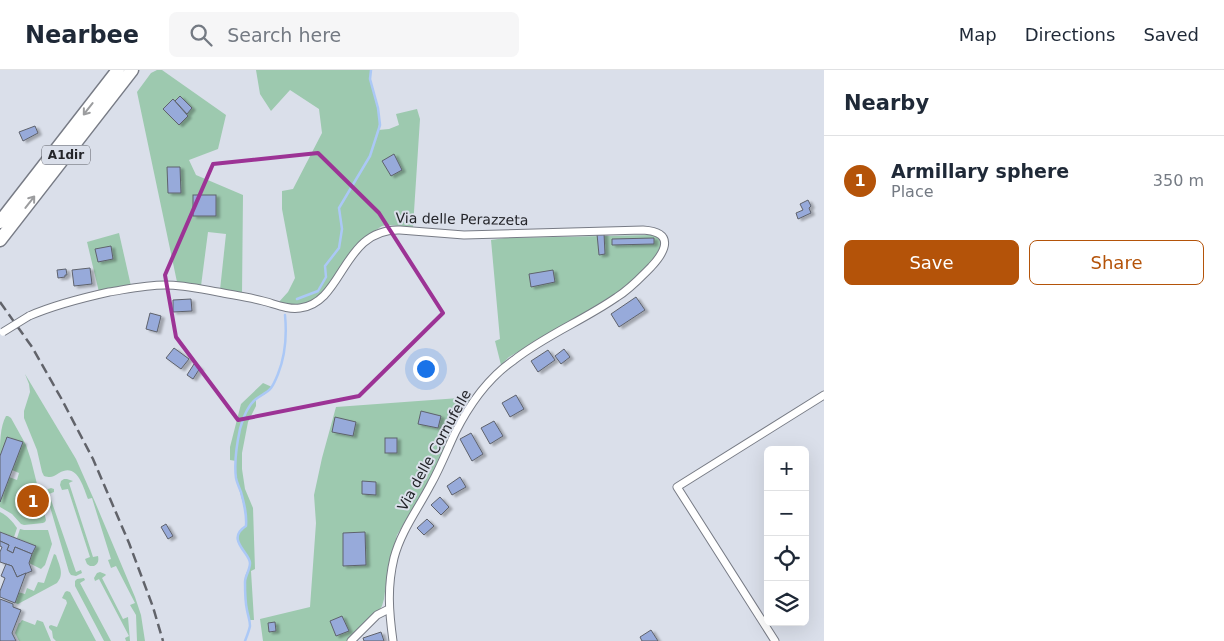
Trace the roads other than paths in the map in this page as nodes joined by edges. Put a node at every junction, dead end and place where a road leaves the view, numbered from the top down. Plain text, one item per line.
1 (118, 70) edge
2 (132, 70) edge
3 (0, 222) edge
4 (638, 230) joint
5 (0, 240) edge
6 (1, 333) edge
7 (824, 395) edge
8 (389, 609) junction
9 (350, 641) edge
10 (393, 641) edge
11 (775, 641) edge

1 -> 3 highway, A1dir
5 -> 2 highway, A1dir
4 - 6 street, Via delle Perazzeta, bridge
4 - 8 street, Via delle Cornufelle
7 - 11 street
8 - 9 street
8 - 10 street, Via delle Cornufelle

